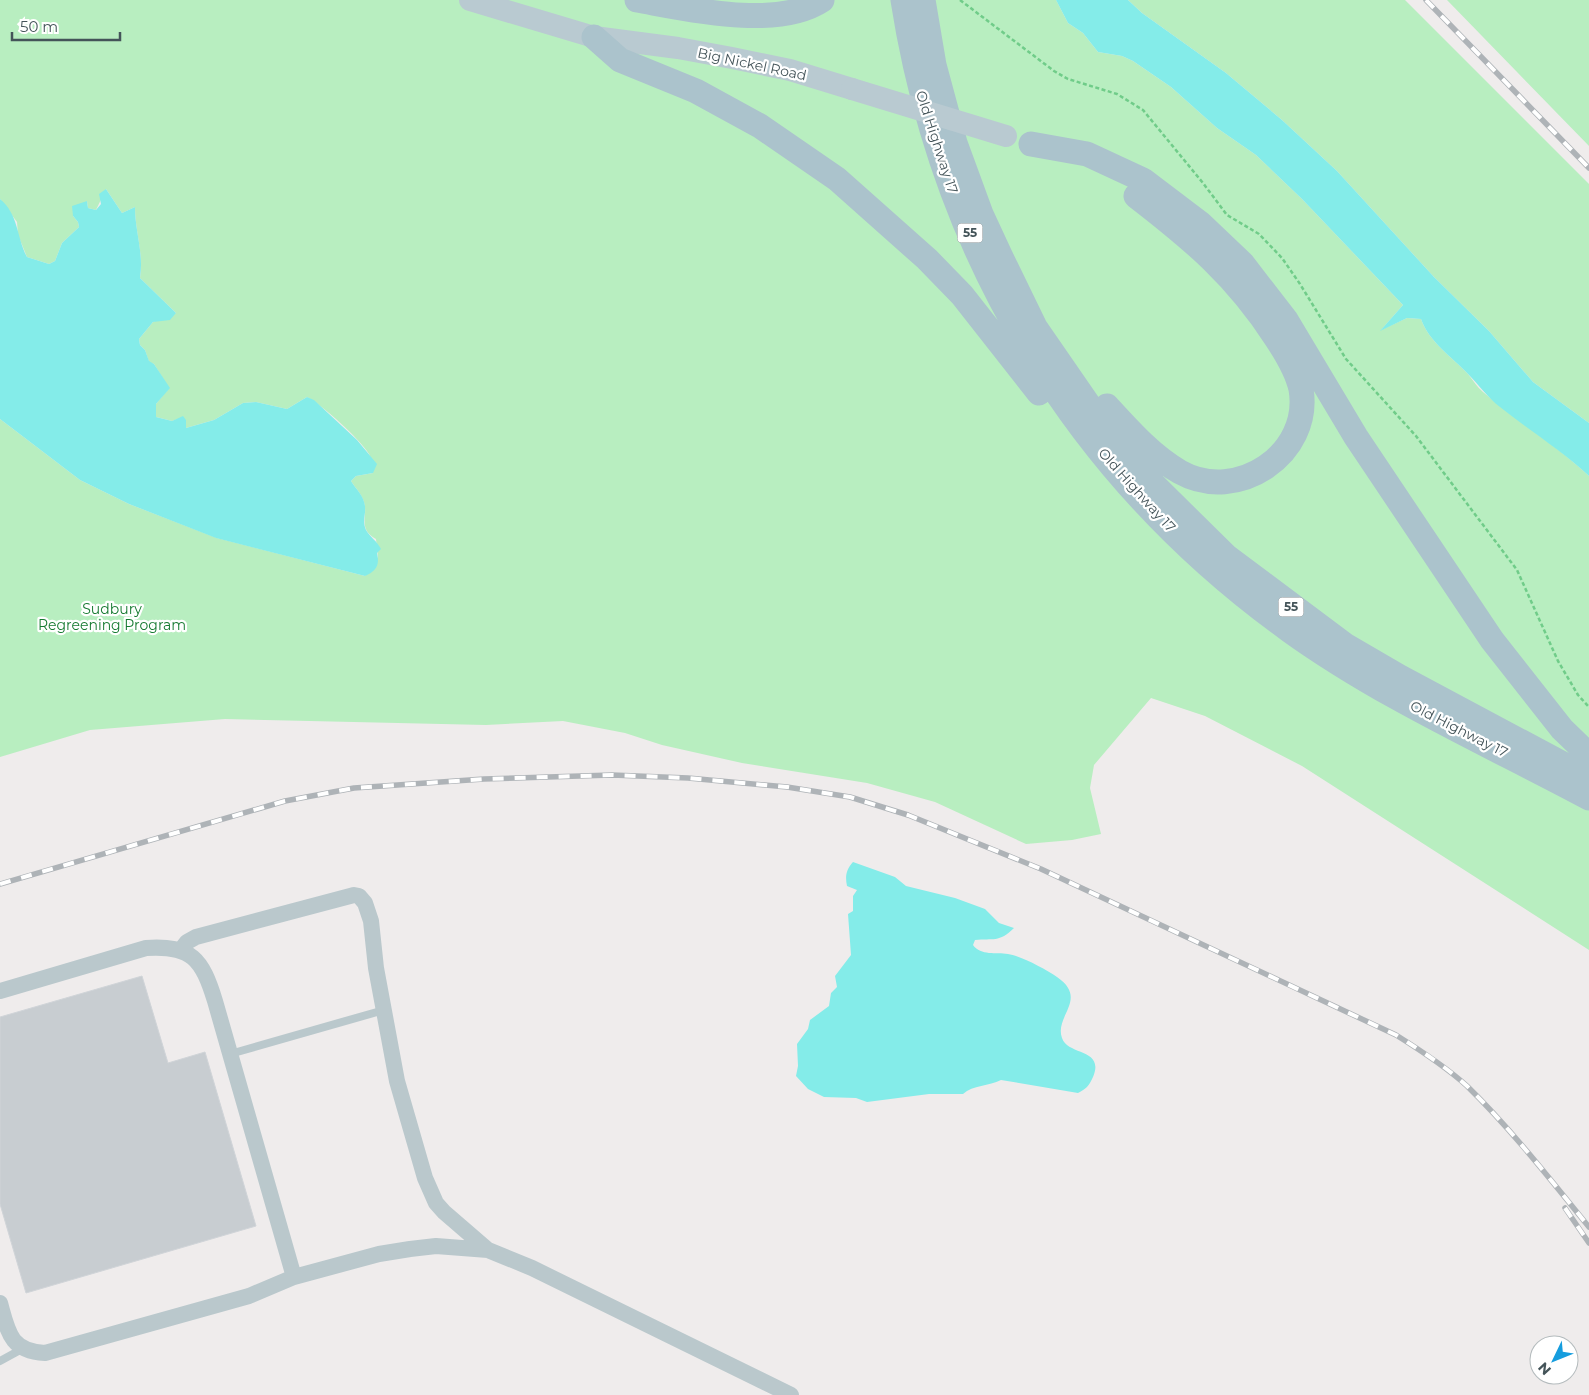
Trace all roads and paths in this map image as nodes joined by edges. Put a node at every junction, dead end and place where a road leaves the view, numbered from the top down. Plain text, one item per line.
1 (470, 0) edge
2 (637, 0) edge
3 (822, 0) edge
4 (903, 0) edge
5 (923, 0) edge
6 (594, 38) junction
7 (1031, 144) junction
8 (1057, 359) junction
9 (1093, 441) junction
10 (1589, 755) edge
11 (1589, 778) edge
12 (1589, 798) edge
13 (180, 951) junction
14 (0, 991) edge
15 (384, 1010) junction
16 (230, 1054) junction
17 (488, 1250) junction
18 (294, 1277) junction
19 (0, 1302) edge
20 (22, 1349) junction
21 (0, 1361) edge
22 (791, 1395) edge

1 - 6 main road, Big Nickel Road
2 - 3 main road
4 - 9 main road, Old Highway 17 / 55
5 - 8 main road, Old Highway 17 / 55
6 - 7 main road, Big Nickel Road, bridge
6 - 9 main road
7 - 8 main road
7 - 10 main road
8 - 11 main road, Old Highway 17 / 55
9 - 12 main road, Old Highway 17 / 55
13 - 14 street
13 - 15 street
13 - 16 street
15 - 16 lane
15 - 17 street
16 - 18 street
17 - 18 street
17 - 22 street
18 - 20 street
19 - 20 street
20 - 21 lane

